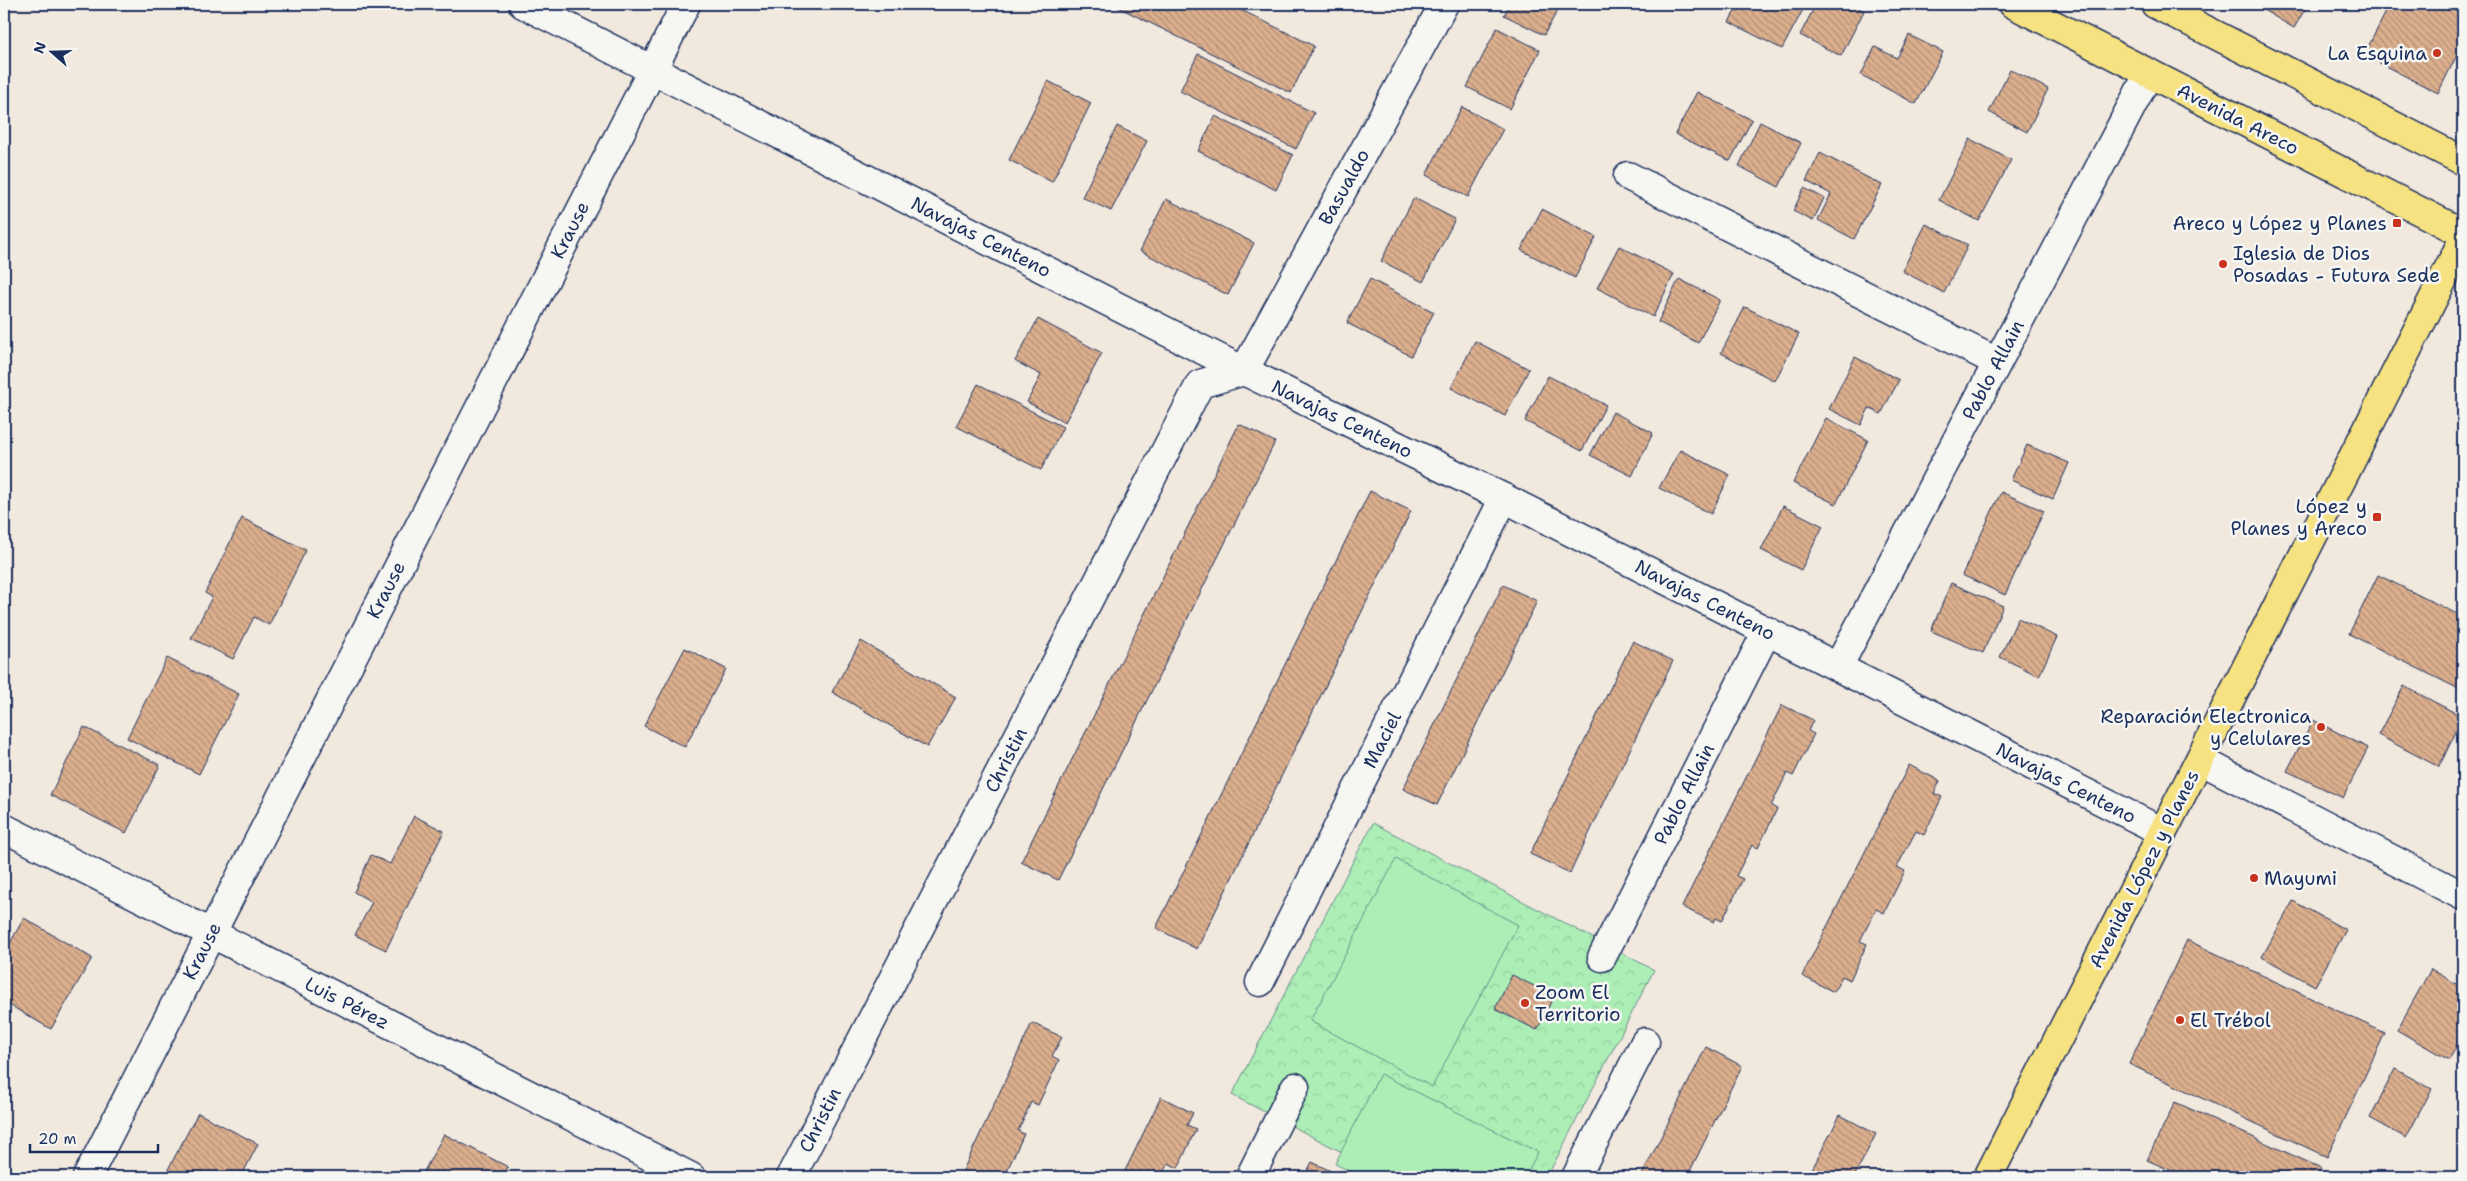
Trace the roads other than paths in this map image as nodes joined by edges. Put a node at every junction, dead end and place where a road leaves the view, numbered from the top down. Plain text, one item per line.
1 (523, 4) edge
2 (686, 4) edge
3 (1444, 4) edge
4 (2013, 4) edge
5 (2155, 4) edge
6 (2186, 11) edge
7 (652, 70) junction
8 (2149, 73) junction
9 (2463, 161) edge
10 (1628, 176) dead end
11 (2463, 233) edge
12 (2463, 240) edge
13 (1997, 362) junction
14 (1244, 371) junction
15 (1504, 498) junction
16 (1767, 631) junction
17 (1838, 667) junction
18 (2200, 760) junction
19 (4, 828) edge
20 (2163, 832) junction
21 (2463, 896) edge
22 (211, 934) junction
23 (1602, 957) dead end
24 (1260, 982) dead end
25 (1645, 1042) dead end
26 (1295, 1087) dead end
27 (87, 1177) edge
28 (691, 1177) edge
29 (791, 1177) edge
30 (1250, 1177) edge
31 (1576, 1177) edge
32 (1988, 1177) edge

1 - 7 street, Navajas Centeno
2 - 7 street, Krause
3 - 14 street, Basualdo
4 - 8 main road, Avenida Areco
5 - 6 main road
6 - 9 main road
7 - 14 street, Navajas Centeno
7 - 22 street, Krause
8 - 11 main road, Avenida Areco
8 - 13 street, Pablo Allain
10 - 13 street
12 - 18 main road, Avenida López y Planes
13 - 17 street, Pablo Allain
14 - 15 street, Navajas Centeno
14 - 29 street, Christin
15 - 16 street, Navajas Centeno
15 - 24 street, Maciel
16 - 17 street, Navajas Centeno
16 - 23 street, Pablo Allain
17 - 20 street, Navajas Centeno
18 - 20 main road, Avenida López y Planes
18 - 21 street
19 - 22 street, Luis Pérez
20 - 32 main road, Avenida López y Planes
22 - 27 street, Krause
22 - 28 street, Luis Pérez
25 - 31 street
26 - 30 street

